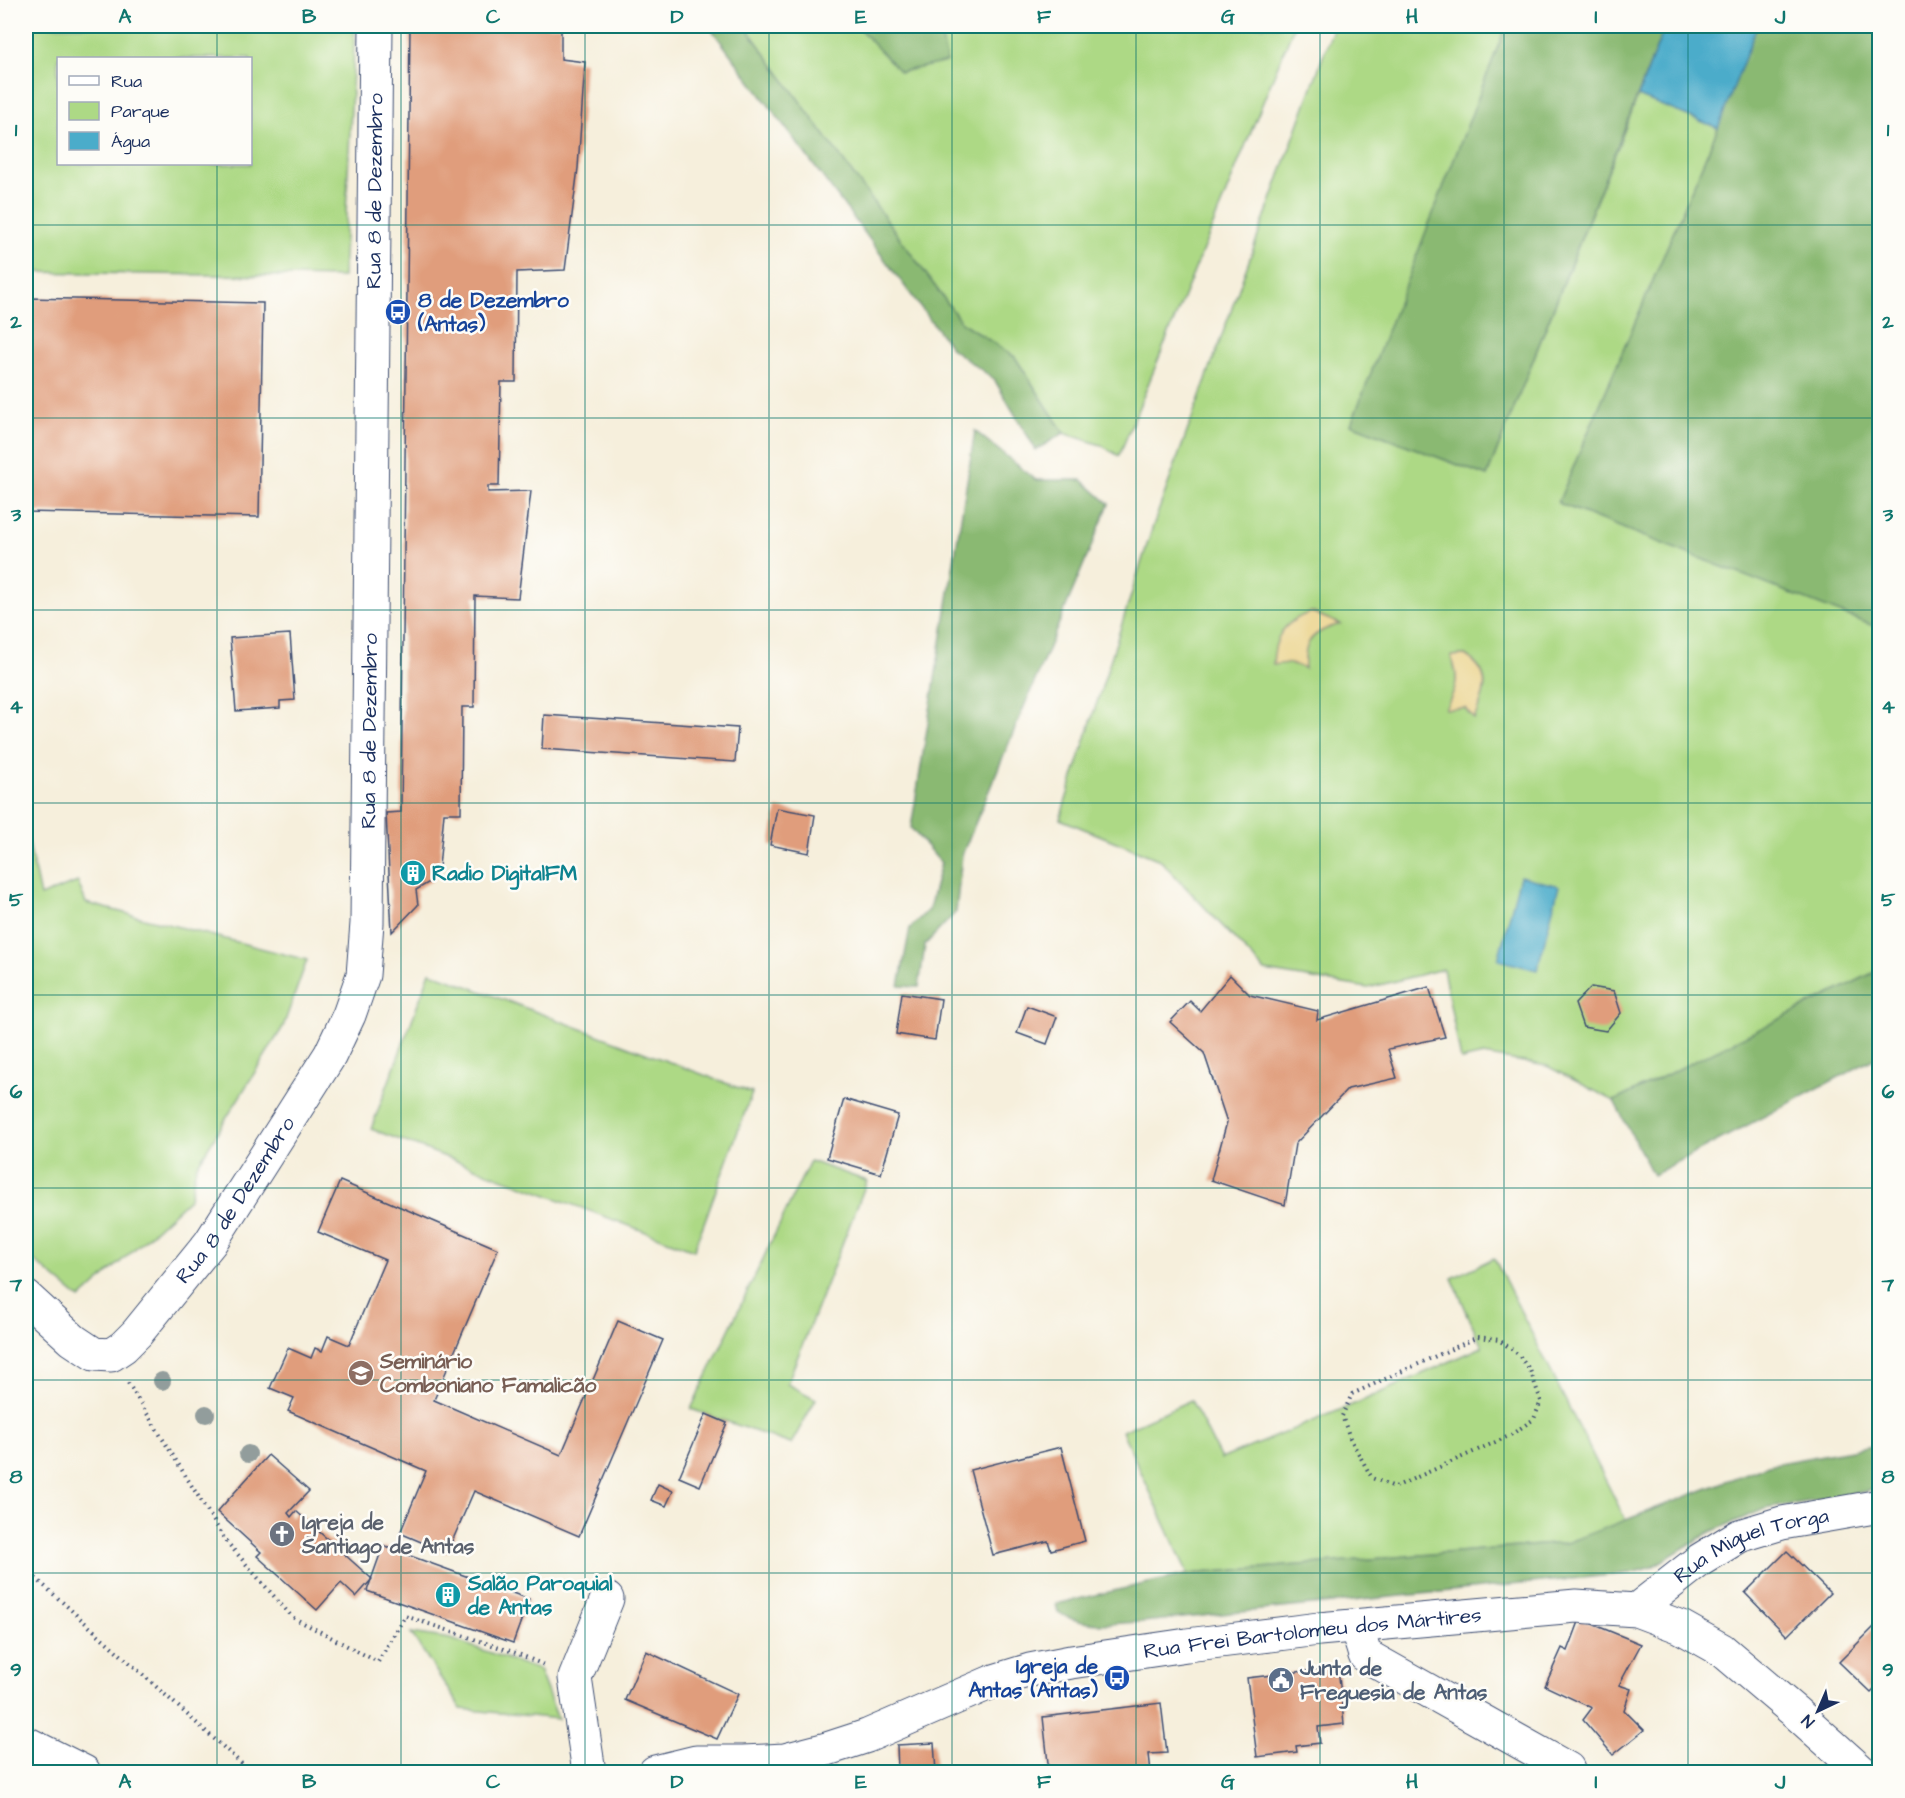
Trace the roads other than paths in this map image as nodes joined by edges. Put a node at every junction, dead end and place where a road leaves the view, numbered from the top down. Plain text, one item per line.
1 (376, 26) edge
2 (26, 1297) edge
3 (1880, 1506) edge
4 (607, 1599) dead end
5 (1636, 1610) junction
6 (1356, 1626) junction
7 (26, 1743) edge
8 (1568, 1769) dead end
9 (84, 1773) edge
10 (589, 1773) edge
11 (655, 1773) edge
12 (1862, 1773) edge

1 - 2 street, Rua 8 de Dezembro
3 - 5 street, Rua Miguel Torga
4 - 10 street
5 - 6 street, Rua Frei Bartolomeu dos Mártires
5 - 12 street, Rua Frei Bartolomeu dos Mártires
6 - 8 street
6 - 11 street, Rua Frei Bartolomeu dos Mártires
7 - 9 street

